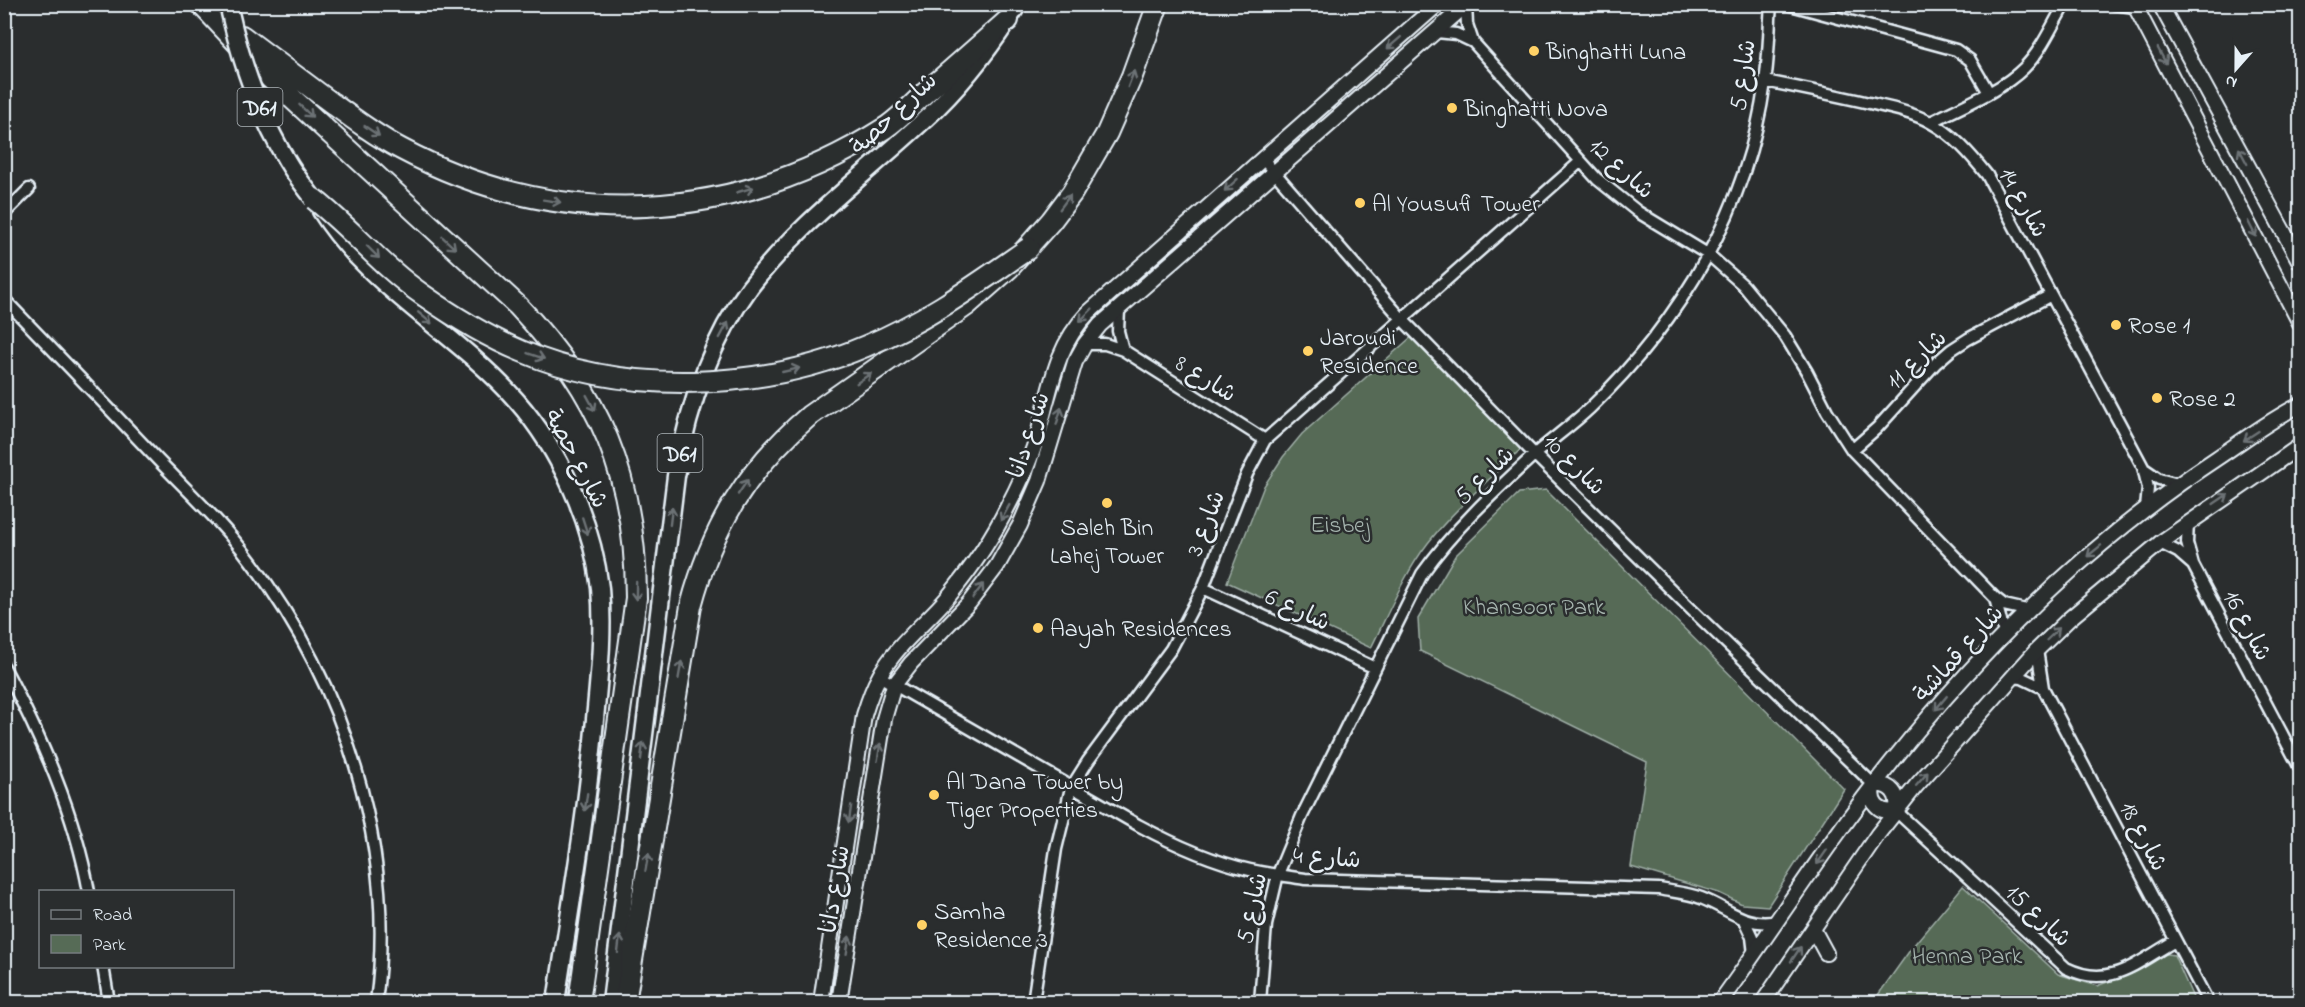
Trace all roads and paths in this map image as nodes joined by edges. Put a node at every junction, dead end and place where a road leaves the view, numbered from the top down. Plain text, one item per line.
1 (228, 4) edge
2 (1158, 4) edge
3 (1438, 4) edge
4 (1771, 4) edge
5 (1787, 4) edge
6 (2065, 4) edge
7 (2114, 4) edge
8 (2160, 4) edge
9 (1466, 5) edge
10 (2135, 6) edge
11 (203, 7) edge
12 (1013, 12) edge
13 (1437, 32) junction
14 (1473, 42) junction
15 (1765, 81) junction
16 (1988, 91) junction
17 (1931, 122) junction
18 (1262, 158) junction
19 (1580, 162) junction
20 (1275, 175) junction
21 (29, 189) dead end
22 (314, 200) junction
23 (4, 214) edge
24 (1029, 248) junction
25 (1709, 255) junction
26 (2301, 262) edge
27 (2284, 291) junction
28 (2051, 295) junction
29 (4, 299) edge
30 (2301, 305) edge
31 (1119, 310) junction
32 (1402, 319) junction
33 (2301, 322) edge
34 (1085, 344) junction
35 (1123, 350) junction
36 (2298, 404) edge
37 (1265, 440) junction
38 (2301, 446) edge
39 (1852, 450) junction
40 (1535, 455) junction
41 (2143, 467) junction
42 (2178, 484) junction
43 (2146, 508) junction
44 (2188, 522) junction
45 (2160, 543) junction
46 (2193, 565) junction
47 (1203, 588) junction
48 (1995, 598) junction
49 (2026, 610) junction
50 (2004, 633) junction
51 (2037, 650) junction
52 (4, 667) edge
53 (1375, 668) junction
54 (879, 676) junction
55 (2011, 677) junction
56 (894, 685) junction
57 (2043, 688) junction
58 (2301, 768) edge
59 (1874, 785) junction
60 (1071, 788) junction
61 (1896, 811) junction
62 (1278, 874) junction
63 (89, 890) edge
64 (1744, 920) junction
65 (1778, 921) junction
66 (1813, 929) junction
67 (2175, 941) junction
68 (1826, 953) dead end
69 (1754, 954) junction
70 (103, 968) edge
71 (108, 1002) edge
72 (376, 1002) edge
73 (556, 1002) edge
74 (579, 1002) edge
75 (611, 1002) edge
76 (625, 1002) edge
77 (821, 1002) edge
78 (839, 1002) edge
79 (1033, 1002) edge
80 (1260, 1002) edge
81 (1720, 1002) edge
82 (1763, 1002) edge
83 (2208, 1002) edge

1 - 22 main road, شارع حصة / D61, bridge
24 -> 2 highway
3 -> 18 street, شارع دانا
4 - 15 street, شارع 5
5 - 16 street
6 - 16 street
7 - 10 street
26 -> 8 street
9 - 13 street, شارع دانا
9 - 14 street, شارع 12
10 -> 27 street
11 -> 12 highway
11 -> 74 highway
75 -> 12 main road, شارع حصة / D61
13 - 14 street
13 - 20 street, شارع دانا
14 - 19 street, شارع 12
15 - 17 street, شارع 14
15 - 25 street, شارع 5
16 - 17 street
17 - 28 street, شارع 14
18 - 20 street, شارع 10
18 -> 54 street, شارع دانا
19 - 25 street, شارع 12
19 - 32 street, شارع 3
20 - 31 street, شارع دانا
20 - 32 street, شارع 10
21 - 23 street
22 -> 24 highway, bridge
22 -> 73 main road, شارع حصة / D61, bridge
76 -> 24 highway, bridge
25 - 39 street, شارع 12
25 - 40 street, شارع 5
27 - 30 street
27 - 33 street
28 - 39 street, شارع 11
28 - 41 street, شارع 14
29 - 72 street
31 - 34 street, شارع دانا
31 - 35 street
32 - 37 street, شارع 3
32 - 40 street, شارع 10
34 - 35 street, شارع 8
56 -> 34 street, شارع دانا
35 - 37 street, شارع 8
36 -> 42 street, شارع قماشة
37 - 47 street, شارع 3
44 -> 38 street
39 - 48 street, شارع 12
40 - 53 street, شارع 5
40 - 59 street, شارع 10
41 - 42 street
41 - 43 street, شارع 14
42 - 43 street, شارع قماشة
43 -> 49 street, شارع قماشة
44 - 45 street
44 - 46 street, شارع 16
45 - 46 street, شارع 16
51 -> 45 street
46 - 58 street, شارع 16
47 - 53 street, شارع 6
47 - 60 street, شارع 3
48 - 49 street
48 - 50 street
49 - 50 street, شارع قماشة
50 -> 59 street, شارع قماشة
51 - 55 street
51 - 57 street, شارع 18
52 - 63 street
53 - 62 street, شارع 5
54 - 56 street, شارع 4
54 -> 77 street, شارع دانا
55 - 57 street
61 -> 55 street
56 - 60 street, شارع 4
78 -> 56 street, شارع دانا
57 - 67 street, شارع 18
59 - 61 street
59 - 61 street
59 -> 65 street, شارع قماشة
60 - 62 street, شارع 4
60 - 79 street, شارع 3
61 - 66 street
61 - 67 street, شارع 15
62 - 64 street, شارع 4
62 - 80 street, شارع 5
64 - 65 street, شارع 4
64 - 69 street
65 - 69 street, شارع قماشة
66 - 68 street
82 -> 66 street
67 - 83 street, شارع 18
69 - 81 street, شارع قماشة
70 - 71 street

